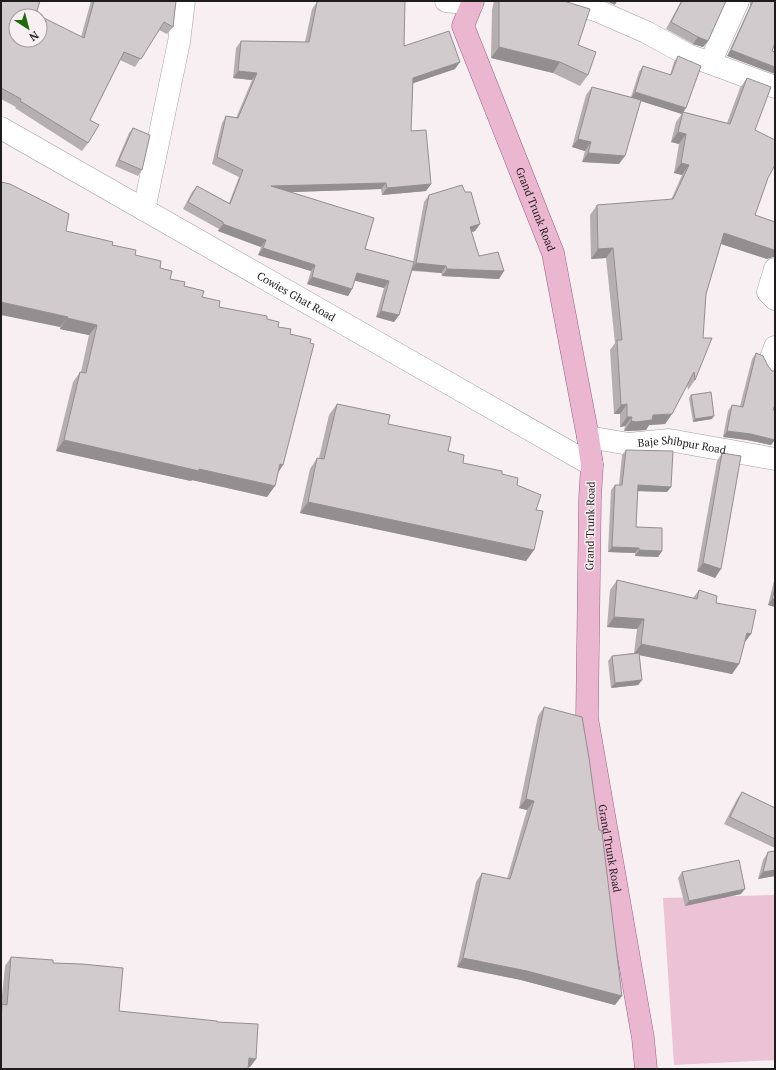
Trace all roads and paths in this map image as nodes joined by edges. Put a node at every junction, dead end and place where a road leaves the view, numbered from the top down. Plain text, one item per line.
1 (184, 1) edge
2 (446, 1) edge
3 (563, 1) edge
4 (738, 1) edge
5 (472, 3) edge
6 (710, 63) junction
7 (775, 87) edge
8 (1, 128) edge
9 (144, 210) junction
10 (775, 269) edge
11 (775, 299) edge
12 (775, 347) edge
13 (775, 366) edge
14 (588, 437) junction
15 (774, 456) edge
16 (592, 465) junction
17 (646, 1069) edge

1 - 9 street
2 - 5 street
3 - 6 street
4 - 6 street
5 - 14 main road, Grand Trunk Road
6 - 7 street
8 - 9 street, Cowies Ghat Road
9 - 16 street, Cowies Ghat Road
10 - 11 street
12 - 13 street
14 - 15 street, Baje Shibpur Road
14 - 16 main road, Grand Trunk Road
16 - 17 main road, Grand Trunk Road

